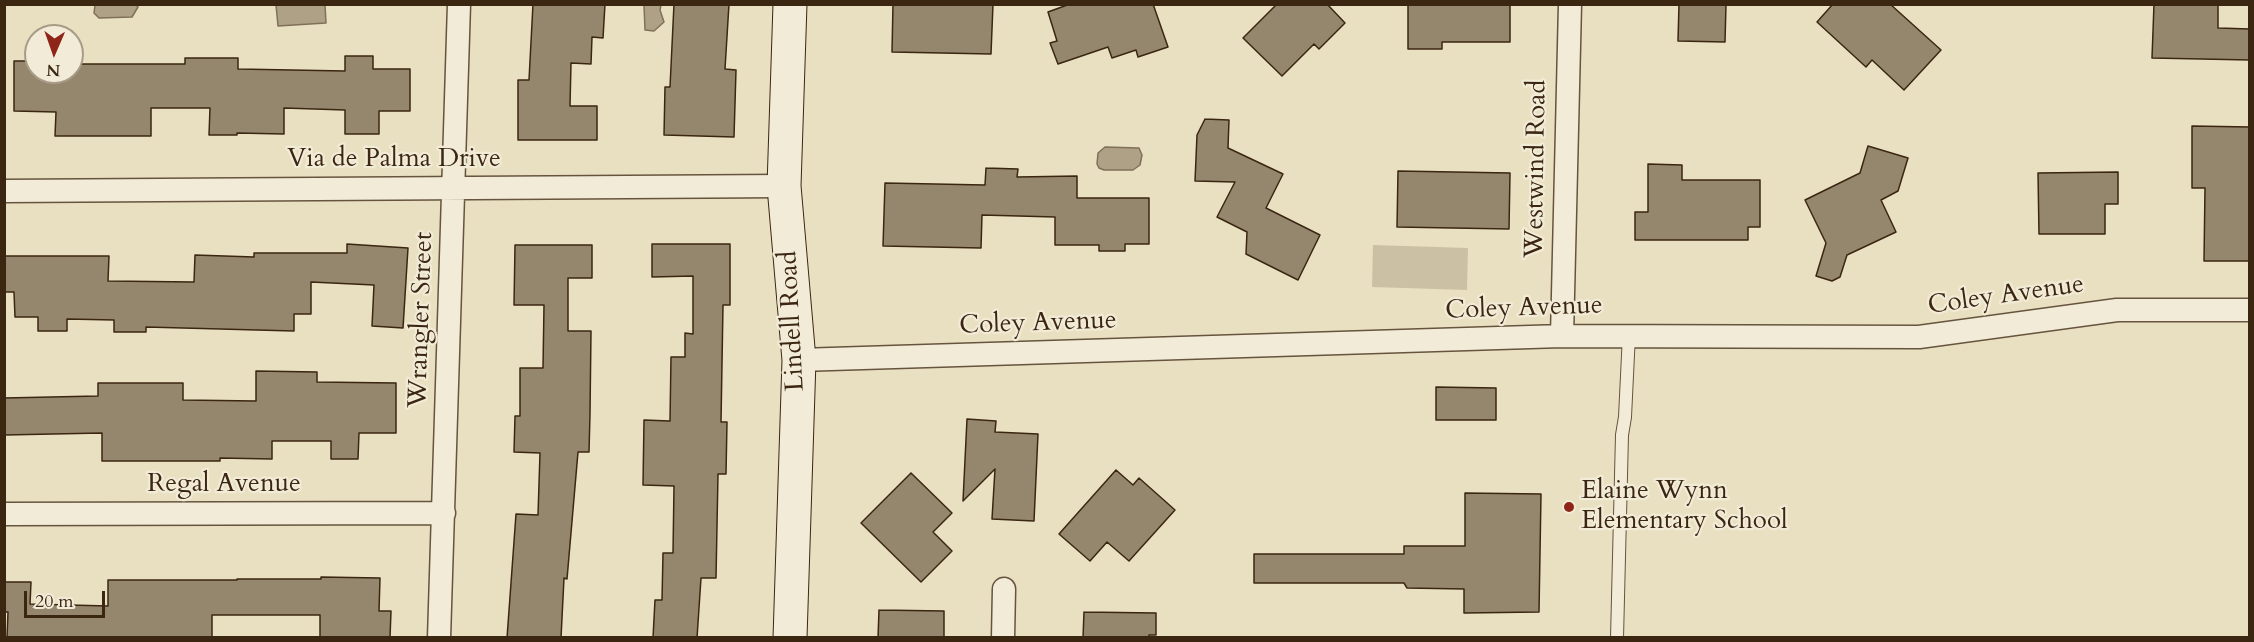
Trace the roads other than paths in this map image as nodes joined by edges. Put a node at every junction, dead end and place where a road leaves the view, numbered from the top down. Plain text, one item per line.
1 (459, 4) edge
2 (790, 4) edge
3 (1570, 4) edge
4 (784, 186) junction
5 (454, 188) junction
6 (4, 191) edge
7 (2250, 310) edge
8 (1629, 334) junction
9 (1562, 336) junction
10 (799, 360) junction
11 (444, 513) junction
12 (4, 514) edge
13 (1004, 589) dead end
14 (439, 638) edge
15 (790, 638) edge
16 (1003, 638) edge
17 (1617, 638) edge

1 - 5 street, Wrangler Street
2 - 4 street, Lindell Road
3 - 9 street, Westwind Road
4 - 5 street, Via de Palma Drive
4 - 10 street, Lindell Road
5 - 6 street, Via de Palma Drive
5 - 11 street, Wrangler Street
7 - 8 street, Coley Avenue
8 - 9 street, Coley Avenue
8 - 17 lane
9 - 10 street, Coley Avenue
10 - 15 street, Lindell Road
11 - 12 street, Regal Avenue
11 - 14 street, Wrangler Street
13 - 16 street

